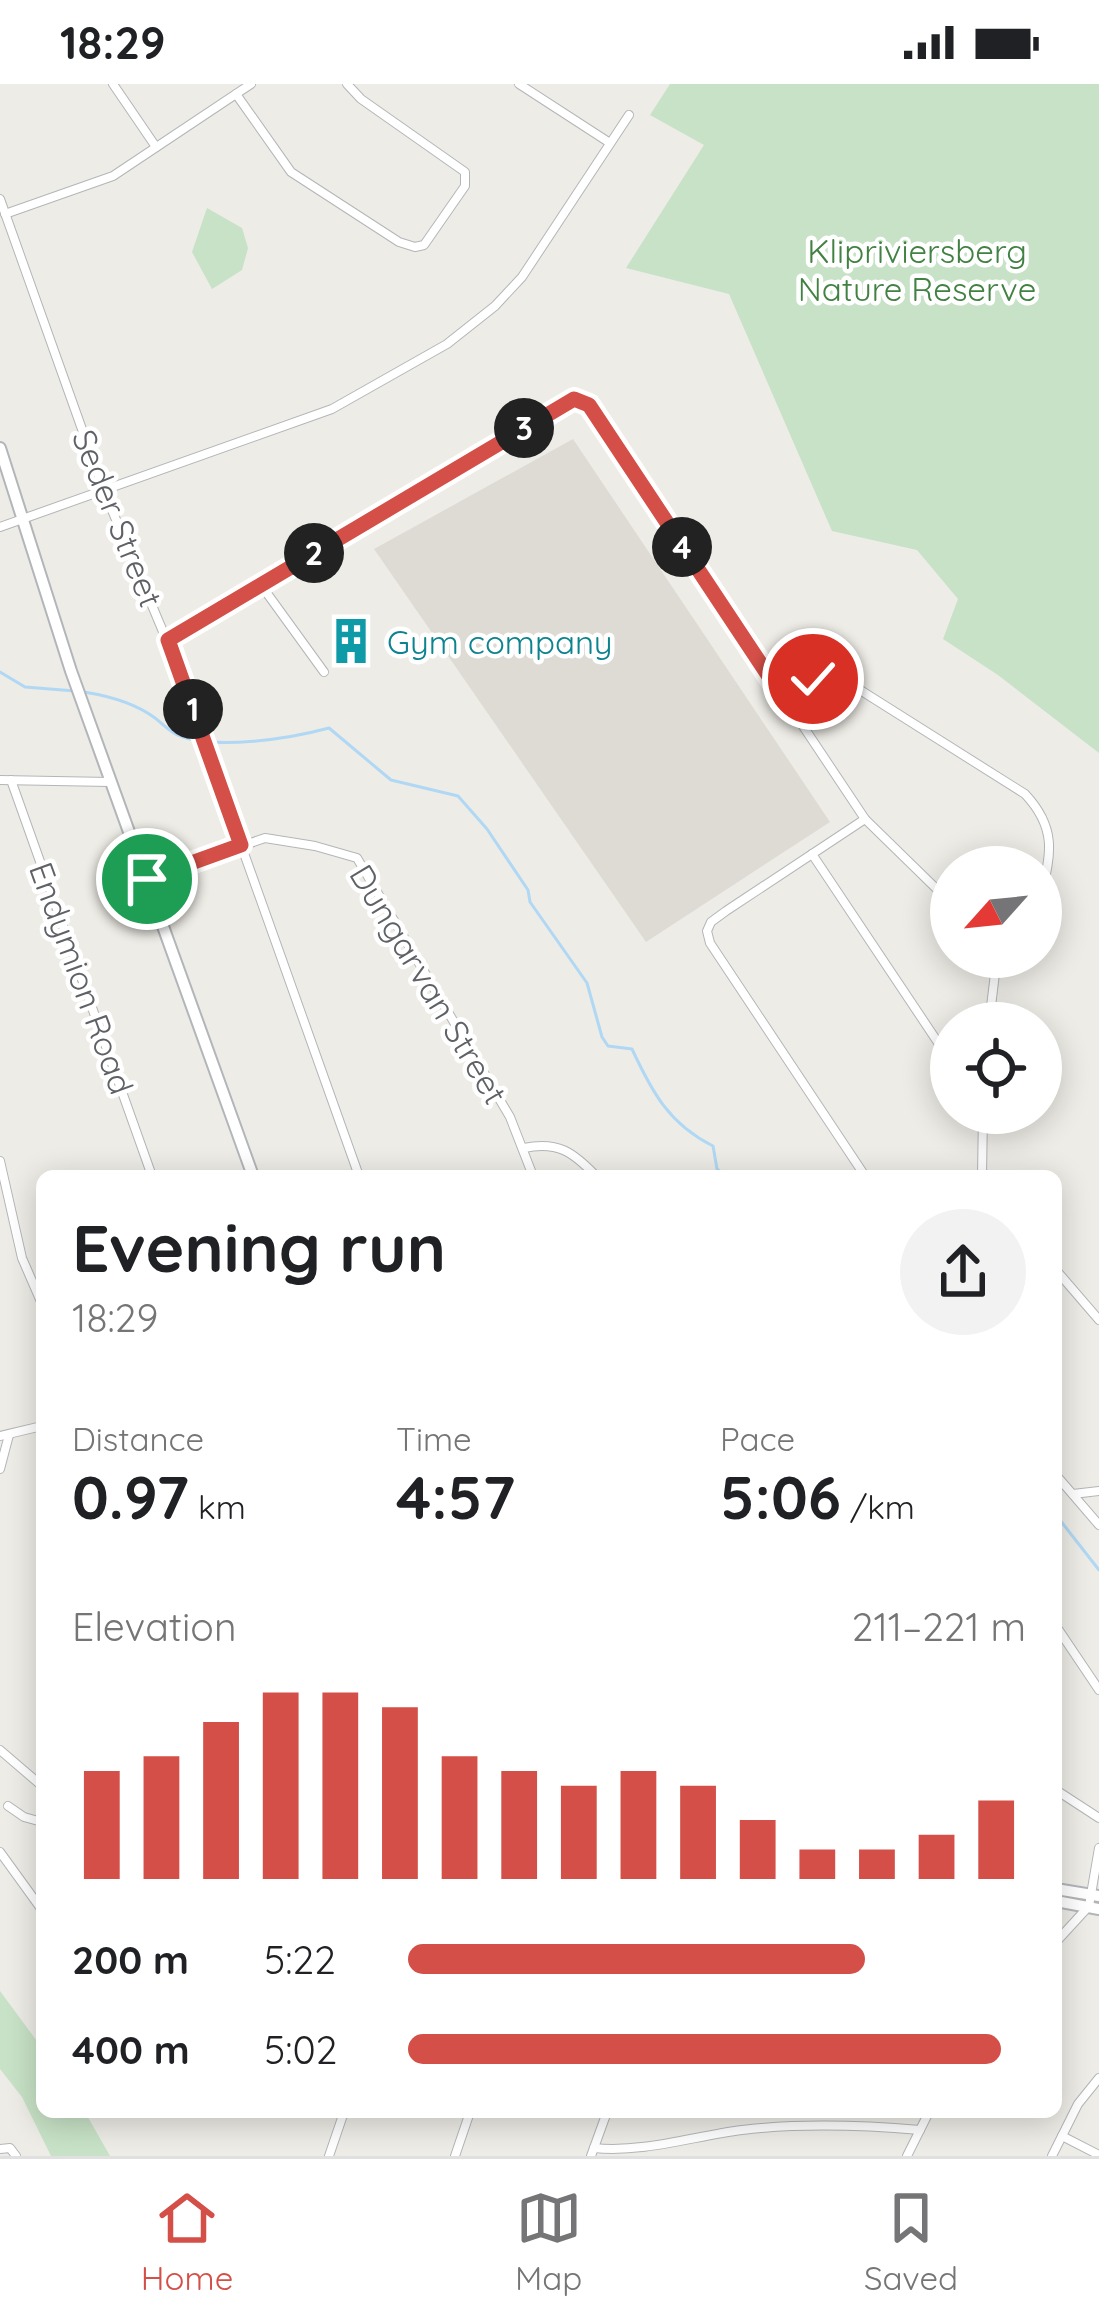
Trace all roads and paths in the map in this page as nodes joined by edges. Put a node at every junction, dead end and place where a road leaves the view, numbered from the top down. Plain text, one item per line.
1 (113, 84) edge
2 (251, 84) edge
3 (347, 84) edge
4 (519, 84) edge
5 (236, 94) junction
6 (629, 115) dead end
7 (610, 143) junction
8 (156, 147) junction
9 (0, 199) edge
10 (5, 214) junction
11 (0, 448) edge
12 (104, 491) junction
13 (24, 518) junction
14 (0, 527) edge
15 (261, 585) junction
16 (168, 640) junction
17 (324, 672) dead end
18 (778, 690) junction
19 (5, 780) edge
20 (110, 782) junction
21 (865, 819) junction
22 (241, 845) junction
23 (1051, 846) edge
24 (812, 854) junction
25 (147, 879) junction
26 (930, 882) edge
27 (930, 1031) edge
28 (983, 1134) edge
29 (524, 1148) junction
30 (0, 1162) edge
31 (150, 1170) edge
32 (251, 1170) edge
33 (357, 1170) edge
34 (531, 1170) edge
35 (590, 1170) edge
36 (862, 1170) edge
37 (982, 1170) edge
38 (1062, 1277) edge
39 (36, 1290) edge
40 (1099, 1320) edge
41 (36, 1427) edge
42 (4, 1435) edge
43 (0, 1469) edge
44 (1062, 1482) edge
45 (1099, 1491) edge
46 (1072, 1494) junction
47 (1099, 1526) edge
48 (1062, 1635) edge
49 (1099, 1690) edge
50 (0, 1750) edge
51 (36, 1781) edge
52 (1062, 1794) edge
53 (8, 1806) dead end
54 (1099, 1818) edge
55 (36, 1820) edge
56 (1099, 1848) edge
57 (0, 1852) edge
58 (1062, 1891) edge
59 (1062, 1901) edge
60 (36, 1902) edge
61 (1095, 1902) edge
62 (1062, 1936) edge
63 (1099, 2078) edge
64 (342, 2118) edge
65 (468, 2118) edge
66 (605, 2118) edge
67 (926, 2118) edge
68 (920, 2130) junction
69 (1062, 2136) junction
70 (0, 2149) edge
71 (593, 2152) edge
72 (1099, 2155) edge
73 (16, 2156) edge
74 (328, 2156) edge
75 (455, 2156) edge
76 (907, 2156) edge
77 (1052, 2156) edge

1 - 8 street
2 - 5 street
3 - 5 street
4 - 7 street
5 - 8 street
6 - 7 street
7 - 12 street
8 - 10 street
9 - 10 street, Seder Street
10 - 12 street, Seder Street
11 - 13 main road
12 - 13 street
12 - 16 street, Seder Street
13 - 14 street
13 - 20 main road
15 - 16 street
15 - 17 street
15 - 18 street
16 - 22 street, Seder Street
18 - 21 street
18 - 23 street
19 - 20 street
19 - 31 street, Endymion Road
20 - 25 main road
21 - 24 street
21 - 26 street
22 - 25 street, Dungarvan Street
22 - 29 street, Dungarvan Street
22 - 33 street, Seder Street
24 - 27 street
24 - 36 street
25 - 32 main road
28 - 37 street
29 - 34 street, Dungarvan Street
29 - 35 street
30 - 39 street
38 - 40 street
41 - 42 street
42 - 43 street
44 - 46 street
45 - 46 street
46 - 47 street
48 - 49 street
50 - 51 street
52 - 54 street
53 - 55 street
56 - 61 street
57 - 60 street
58 - 61 main road
59 - 61 main road
61 - 62 street
63 - 69 street
64 - 74 street
65 - 75 street
66 - 71 street
67 - 68 street
68 - 71 street
68 - 76 street
69 - 72 street
69 - 77 street
70 - 73 street

